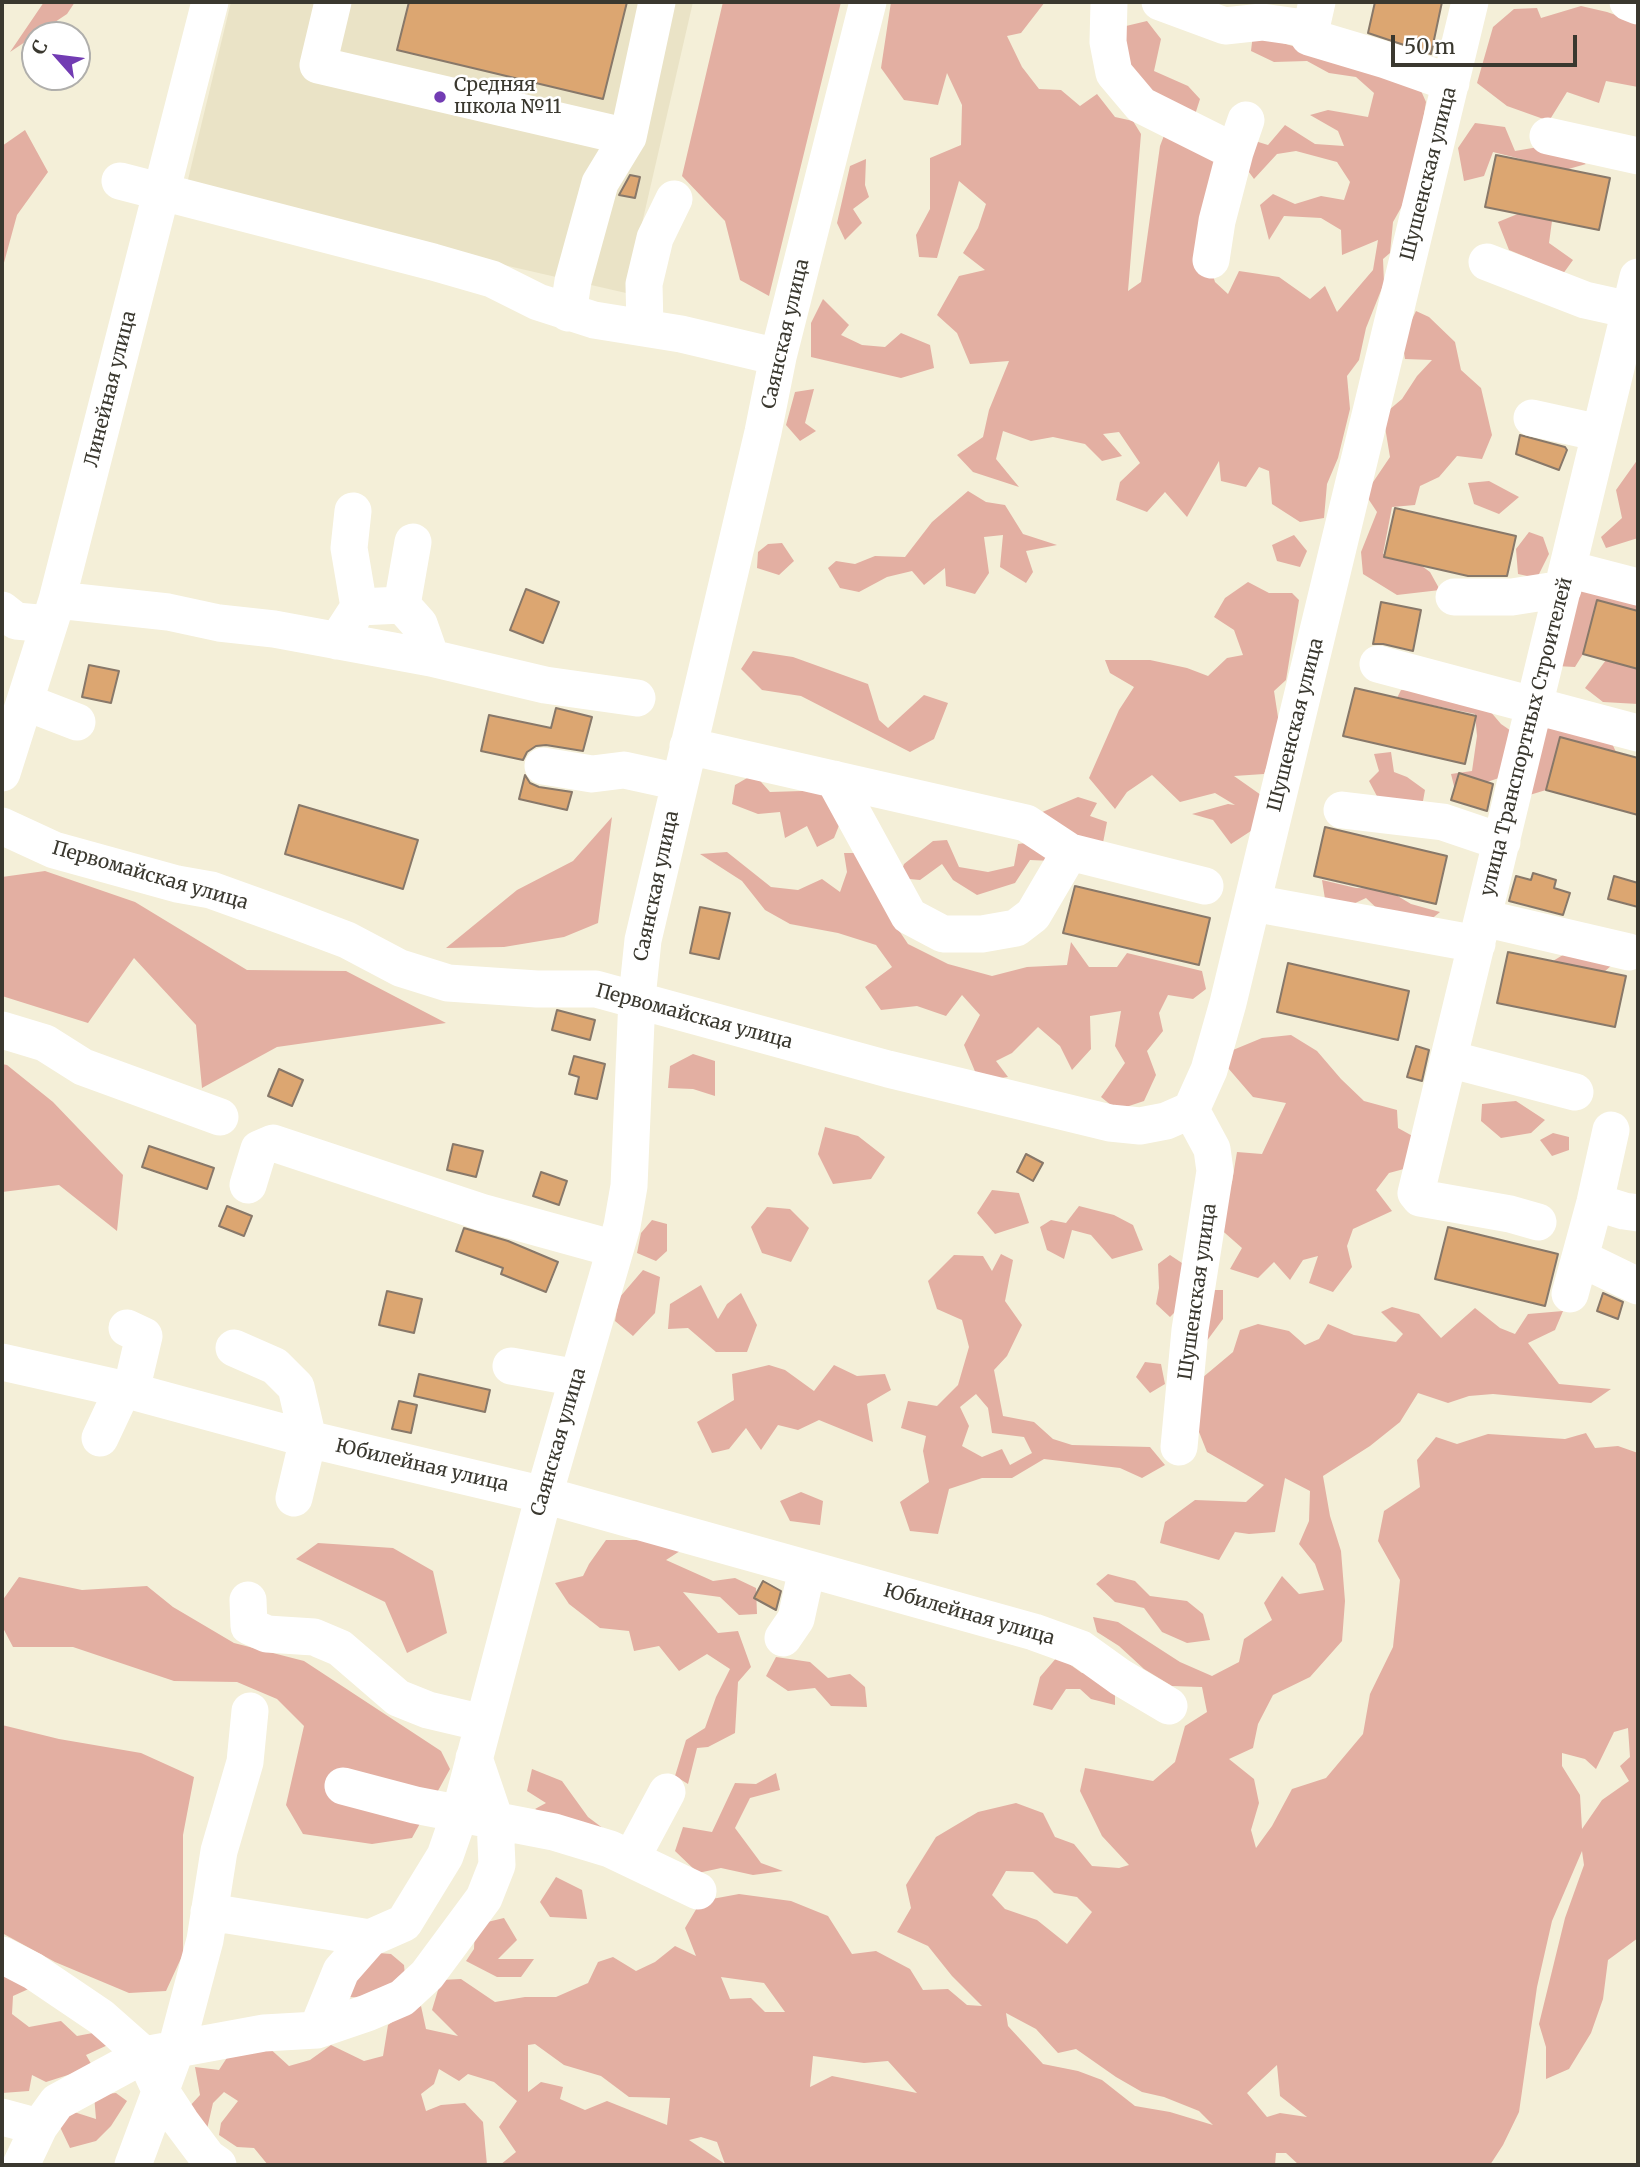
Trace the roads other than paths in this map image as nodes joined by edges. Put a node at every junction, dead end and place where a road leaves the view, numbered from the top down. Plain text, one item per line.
1 (210, 2) edge
2 (333, 2) edge
3 (657, 2) edge
4 (868, 2) edge
5 (1111, 2) edge
6 (1160, 2) edge
7 (1470, 2) edge
8 (1628, 2) edge
9 (1638, 6) edge
10 (1314, 15) edge
11 (1451, 83) junction
12 (1548, 136) dead end
13 (628, 137) junction
14 (1638, 156) edge
15 (120, 181) dead end
16 (161, 192) junction
17 (674, 198) dead end
18 (1211, 260) dead end
19 (1487, 262) dead end
20 (1635, 296) edge
21 (568, 313) junction
22 (645, 328) junction
23 (778, 357) junction
24 (1532, 418) dead end
25 (1600, 433) junction
26 (353, 511) dead end
27 (414, 542) dead end
28 (1565, 579) junction
29 (1638, 587) edge
30 (1454, 597) dead end
31 (402, 605) junction
32 (359, 607) junction
33 (2, 610) edge
34 (53, 612) junction
35 (337, 642) junction
36 (431, 658) junction
37 (1378, 664) dead end
38 (637, 698) dead end
39 (24, 702) junction
40 (1535, 705) junction
41 (77, 722) dead end
42 (1638, 733) edge
43 (688, 746) junction
44 (5, 755) edge
45 (543, 766) dead end
46 (834, 779) junction
47 (679, 782) junction
48 (1342, 810) dead end
49 (2, 826) edge
50 (1502, 842) junction
51 (1070, 852) junction
52 (1205, 886) dead end
53 (1253, 903) junction
54 (1480, 931) junction
55 (1629, 951) dead end
56 (637, 998) junction
57 (2, 1030) edge
58 (1449, 1059) junction
59 (1575, 1092) dead end
60 (1191, 1110) junction
61 (220, 1117) dead end
62 (1611, 1130) dead end
63 (248, 1185) dead end
64 (1595, 1202) junction
65 (1638, 1213) edge
66 (1538, 1222) dead end
67 (615, 1249) junction
68 (1580, 1258) junction
69 (1638, 1286) edge
70 (1570, 1294) dead end
71 (127, 1328) dead end
72 (234, 1348) dead end
73 (2, 1362) edge
74 (511, 1366) dead end
75 (578, 1378) junction
76 (127, 1390) junction
77 (100, 1438) dead end
78 (308, 1439) junction
79 (1179, 1447) dead end
80 (544, 1495) junction
81 (294, 1497) dead end
82 (807, 1569) junction
83 (248, 1600) dead end
84 (783, 1638) dead end
85 (1169, 1706) dead end
86 (250, 1711) dead end
87 (483, 1723) junction
88 (474, 1758) junction
89 (342, 1786) dead end
90 (667, 1792) dead end
91 (460, 1813) junction
92 (495, 1820) junction
93 (631, 1860) junction
94 (698, 1891) dead end
95 (209, 1912) junction
96 (370, 1938) junction
97 (2, 1955) edge
98 (317, 2030) junction
99 (160, 2052) junction
100 (160, 2090) junction
101 (2, 2117) edge
102 (39, 2127) junction
103 (21, 2165) edge
104 (133, 2165) edge
105 (218, 2165) edge

1 - 16 street, Линейная улица
2 - 13 street
3 - 13 street
4 - 23 street, Саянская улица
5 - 18 street
6 - 10 street
7 - 11 street, Шушенская улица
8 - 9 street
10 - 11 street
11 - 53 street, Шушенская улица
12 - 14 street
13 - 21 street
15 - 16 street
16 - 21 street
16 - 34 street, Линейная улица
17 - 22 street
19 - 20 street
20 - 25 street, улица Транспортных Строителей
21 - 22 street
22 - 23 street
23 - 43 street, Саянская улица
24 - 25 street
25 - 28 street, улица Транспортных Строителей
26 - 32 street
27 - 31 street
28 - 29 street
28 - 30 street
28 - 40 street, улица Транспортных Строителей
31 - 32 street
31 - 36 street
32 - 35 street
33 - 34 street
34 - 35 street
34 - 39 street, Линейная улица
35 - 36 street
36 - 38 street
37 - 40 street
39 - 41 street
39 - 44 street, Линейная улица
40 - 42 street
40 - 50 street, улица Транспортных Строителей
43 - 46 street
43 - 47 street, Саянская улица
45 - 47 street
46 - 51 street
46 - 51 street
47 - 56 street, Саянская улица
48 - 50 street
49 - 56 street, Первомайская улица
50 - 54 street, улица Транспортных Строителей
51 - 52 street
53 - 54 street
53 - 60 street, Шушенская улица
54 - 55 street
54 - 58 street, улица Транспортных Строителей
56 - 60 street, Первомайская улица
56 - 67 street, Саянская улица
57 - 61 street
58 - 59 street
58 - 66 street, улица Транспортных Строителей
60 - 79 street, Шушенская улица
62 - 64 street
63 - 67 street
64 - 65 street
64 - 68 street
67 - 75 street, Саянская улица
68 - 69 street
68 - 70 street
71 - 76 street
72 - 78 street
73 - 76 street, Юбилейная улица
74 - 75 street
75 - 80 street, Саянская улица
76 - 77 street
76 - 78 street, Юбилейная улица
78 - 80 street, Юбилейная улица
78 - 81 street
80 - 82 street, Юбилейная улица
80 - 87 street, Саянская улица
82 - 84 street
82 - 85 street, Юбилейная улица
83 - 87 street
86 - 95 street
87 - 88 street, Саянская улица
88 - 91 street, Саянская улица
88 - 92 street
89 - 91 street
90 - 93 street
91 - 92 street
91 - 96 street, Саянская улица
92 - 93 street
92 - 98 street
93 - 94 street
95 - 96 street
95 - 99 street
96 - 98 street
97 - 99 street
98 - 99 street
99 - 100 street
99 - 102 street
100 - 104 street
100 - 105 street
101 - 102 street
102 - 103 street

